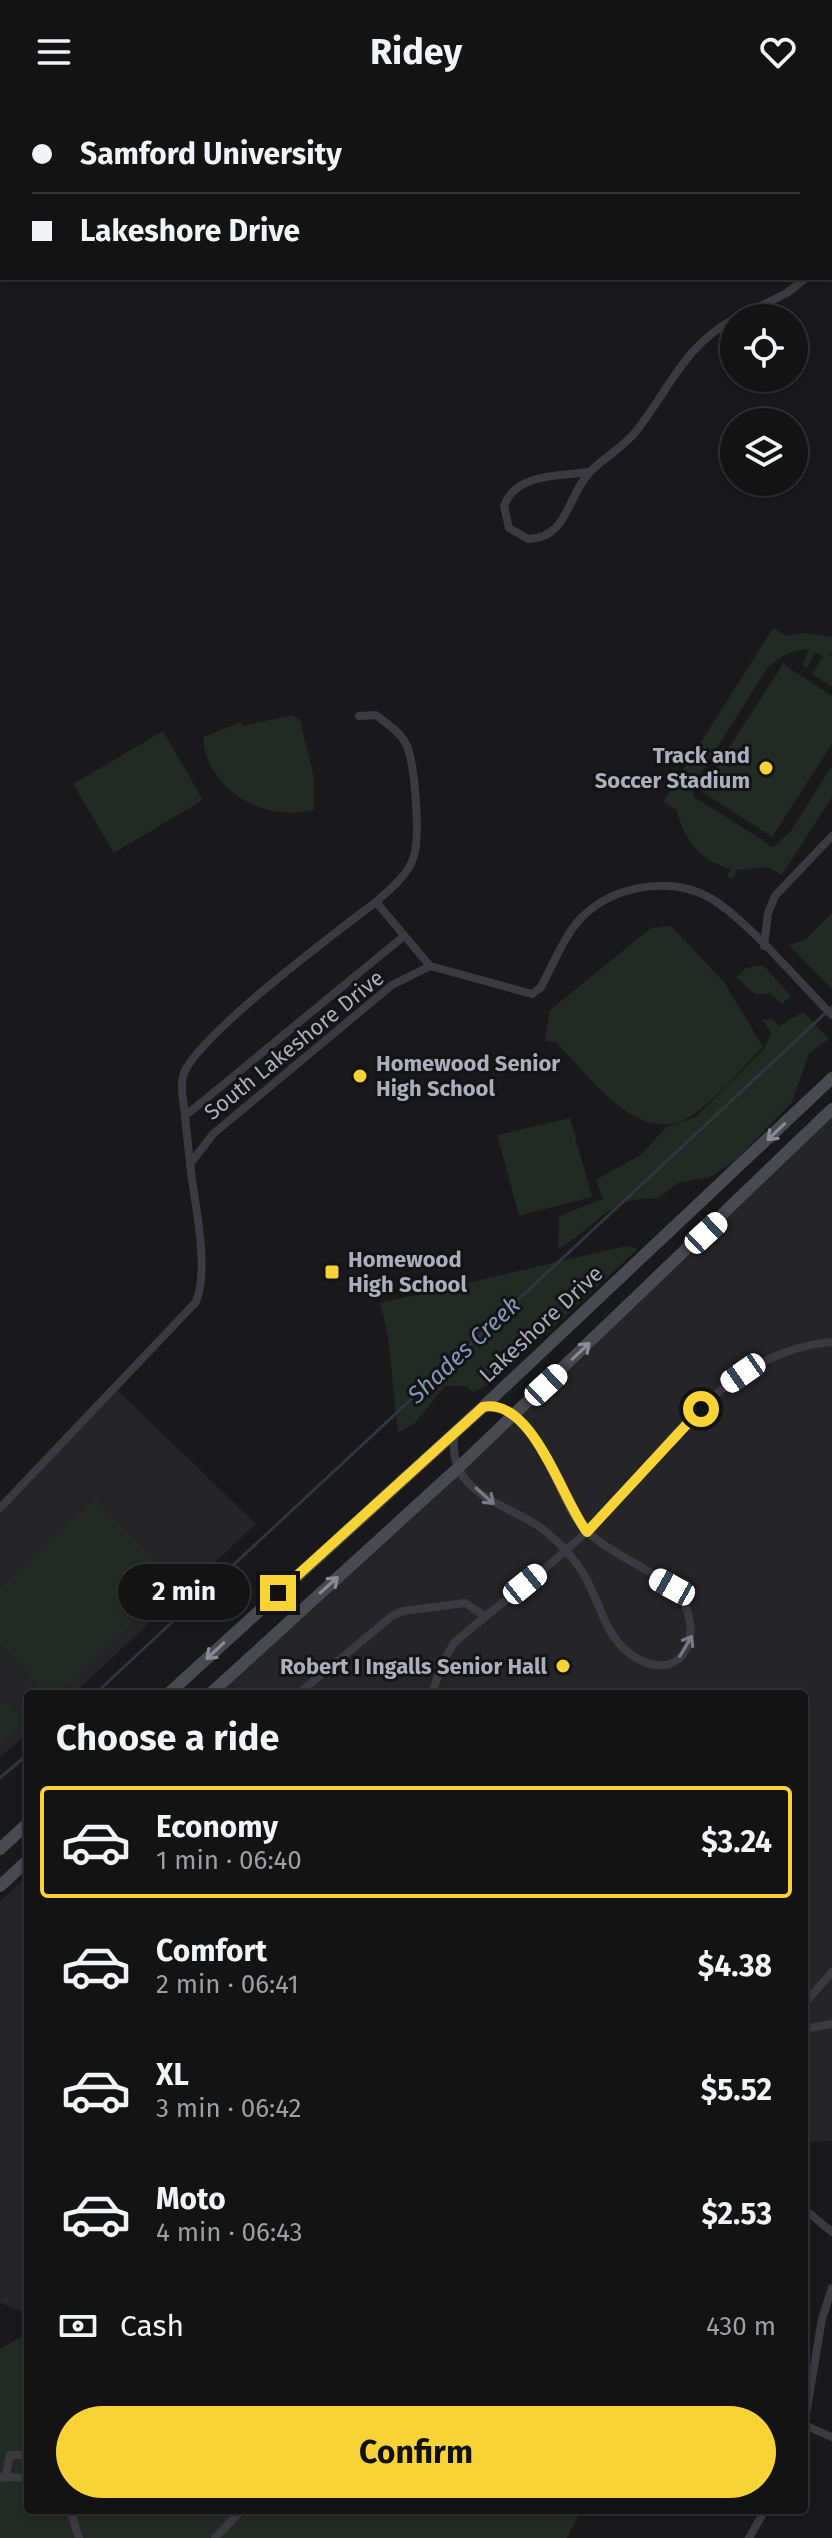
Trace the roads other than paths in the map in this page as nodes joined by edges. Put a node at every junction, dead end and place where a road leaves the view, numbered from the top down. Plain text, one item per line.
1 (803, 280) edge
2 (765, 304) edge
3 (720, 329) edge
4 (589, 472) junction
5 (359, 716) dead end
6 (832, 836) edge
7 (376, 902) junction
8 (404, 936) junction
9 (767, 950) junction
10 (430, 966) junction
11 (832, 1015) edge
12 (832, 1078) edge
13 (832, 1109) edge
14 (185, 1116) junction
15 (190, 1164) junction
16 (832, 1342) edge
17 (483, 1407) junction
18 (513, 1414) junction
19 (455, 1431) junction
20 (459, 1467) junction
21 (0, 1508) edge
22 (587, 1532) junction
23 (565, 1551) junction
24 (485, 1616) junction
25 (172, 1690) edge
26 (214, 1690) edge
27 (303, 1690) edge
28 (433, 1690) edge
29 (24, 1827) edge
30 (0, 1849) edge
31 (24, 1864) edge
32 (0, 1886) edge
33 (832, 1972) edge
34 (808, 1999) edge
35 (832, 2024) edge
36 (808, 2028) edge
37 (808, 2212) edge
38 (832, 2232) edge
39 (832, 2288) edge
40 (808, 2402) edge
41 (808, 2428) edge
42 (832, 2437) edge
43 (24, 2455) edge
44 (3, 2477) edge
45 (24, 2478) edge
46 (71, 2514) edge
47 (238, 2514) edge
48 (763, 2514) edge
49 (79, 2538) edge
50 (215, 2538) edge
51 (749, 2538) edge

1 - 2 street
3 - 4 street
4 - 4 street
5 - 7 street, South Lakeshore Drive
6 - 9 street
7 - 8 street
7 - 14 street, South Lakeshore Drive
8 - 10 street
8 - 14 street, South Lakeshore Drive
9 - 10 street
9 - 11 street
10 - 15 street, South Lakeshore Drive
12 -> 17 main road, Lakeshore Drive
18 -> 13 main road
14 - 15 street, South Lakeshore Drive
15 - 21 street, South Lakeshore Drive
16 - 22 street
17 - 18 street
17 - 19 main road, Lakeshore Drive
18 - 20 main road
18 - 22 street
19 - 20 street
19 -> 25 main road, Lakeshore Drive
20 -> 23 street
26 -> 20 main road
22 - 23 street
23 -> 22 street
23 - 24 street
24 - 27 street
24 - 28 street
29 - 30 main road
31 - 32 main road
33 - 34 street
35 - 36 street
37 - 38 street
39 - 40 street
41 - 42 street
43 - 44 street
44 - 45 street
46 - 49 street
47 - 50 street
48 - 51 street

